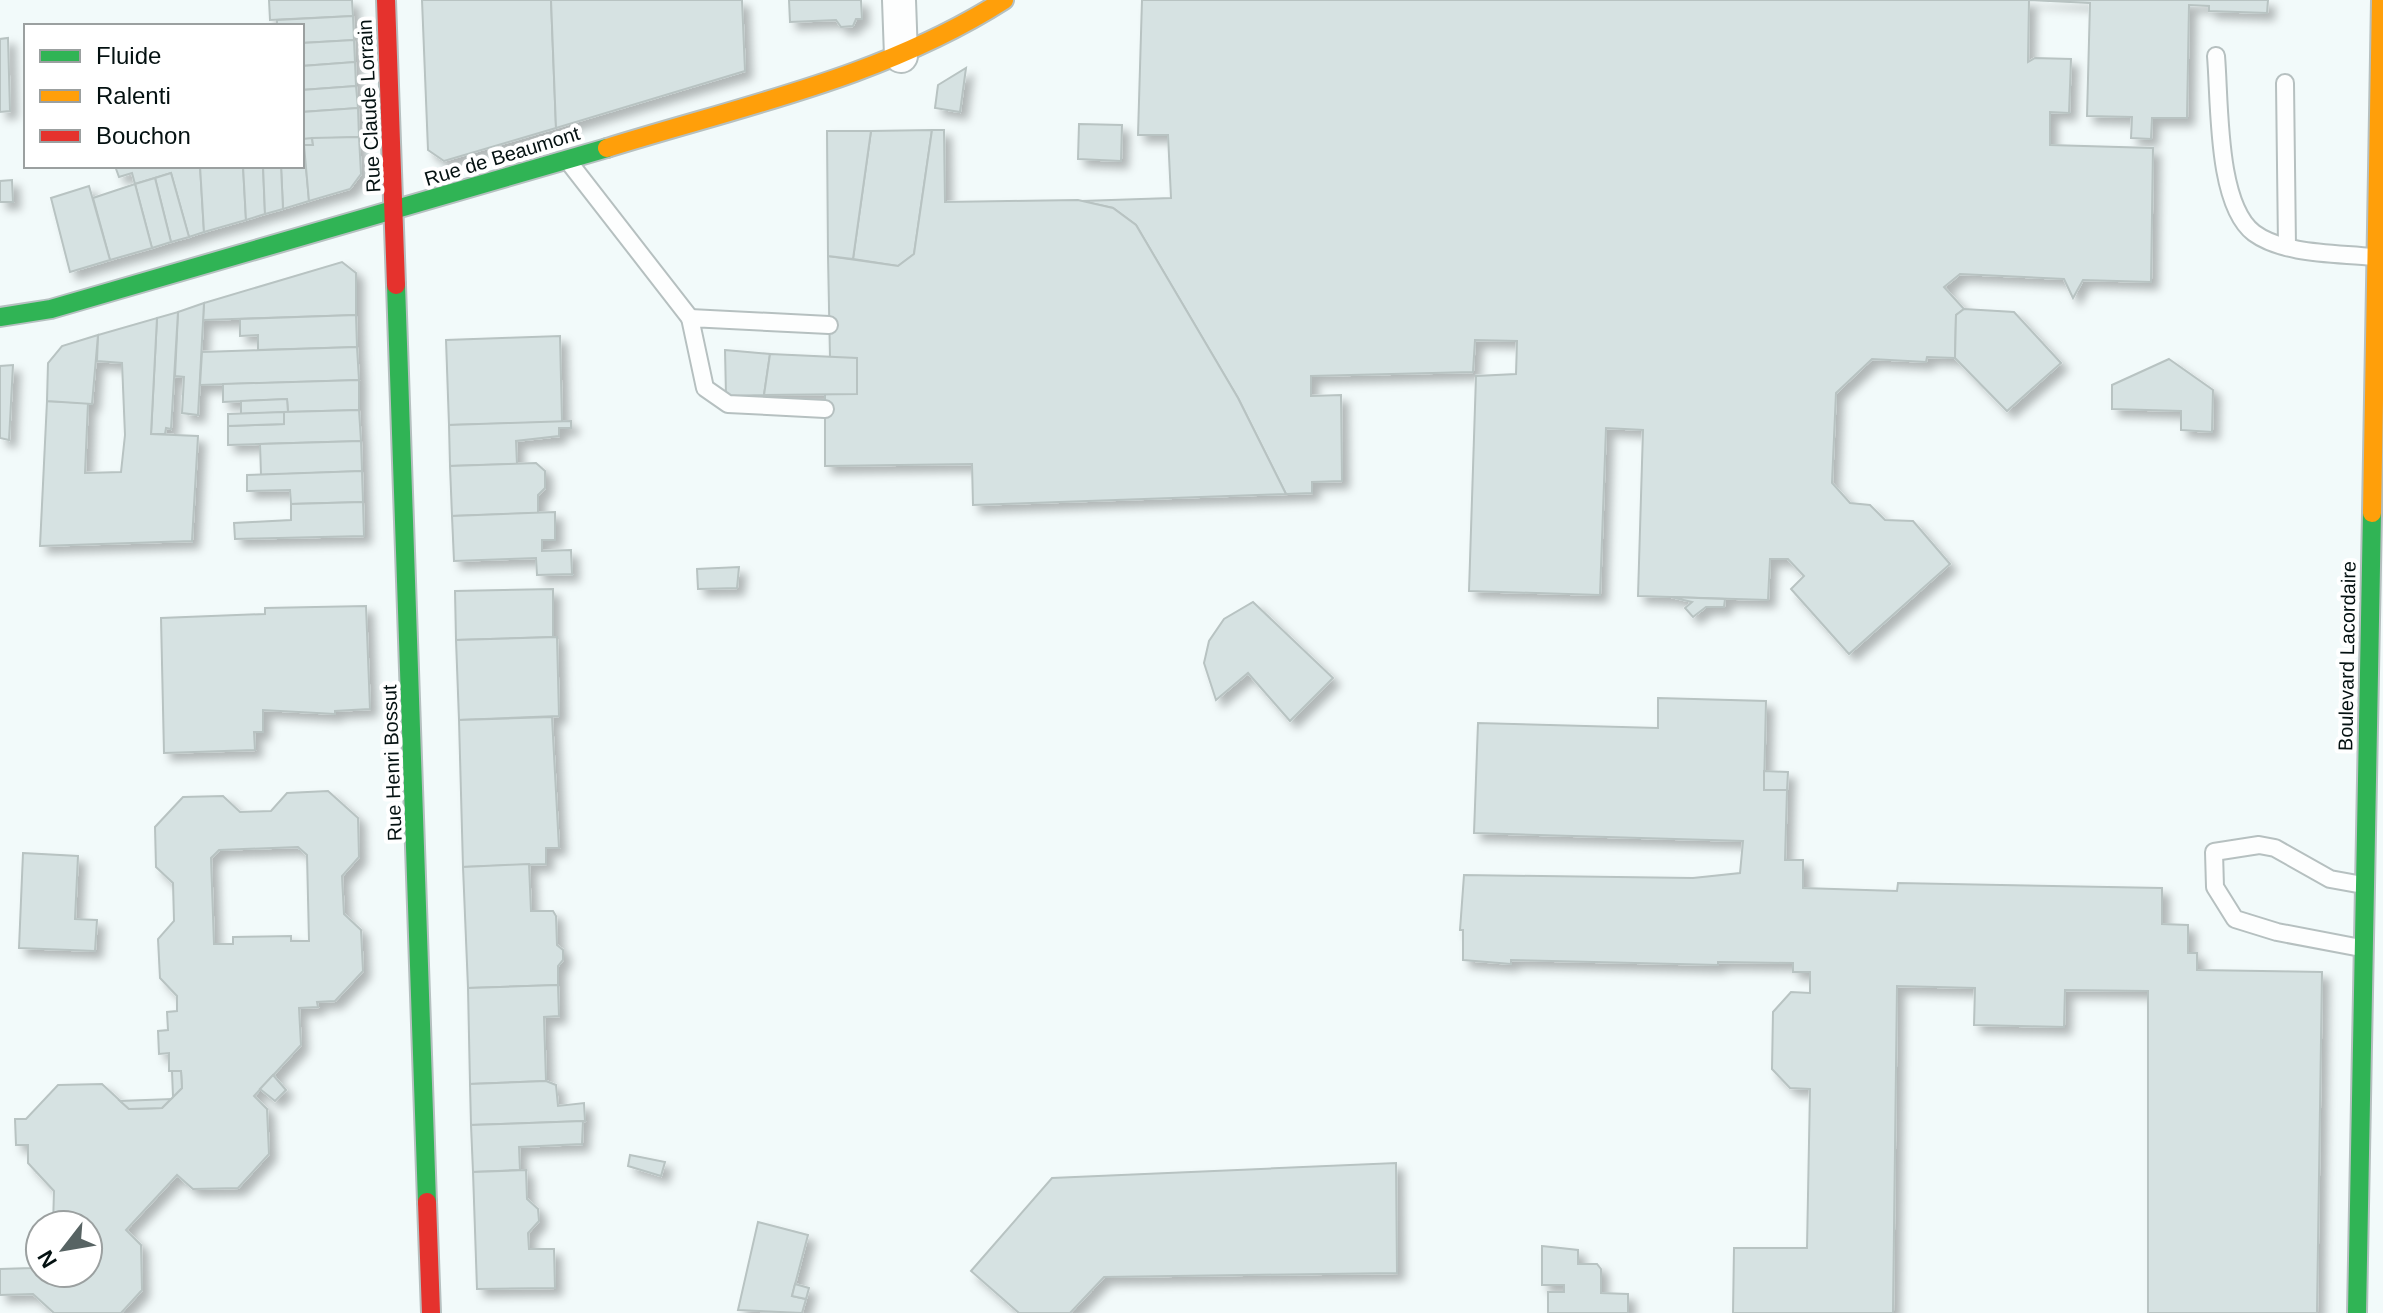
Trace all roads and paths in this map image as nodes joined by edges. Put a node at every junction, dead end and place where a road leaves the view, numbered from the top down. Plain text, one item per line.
1 (386, 0) edge
2 (899, 0) edge
3 (1004, 0) edge
4 (2381, 0) edge
5 (901, 56) junction
6 (2216, 56) dead end
7 (2285, 83) dead end
8 (568, 160) junction
9 (396, 211) junction
10 (2287, 247) junction
11 (2380, 258) edge
12 (0, 317) edge
13 (690, 318) junction
14 (829, 325) dead end
15 (825, 409) dead end
16 (2374, 885) edge
17 (2374, 949) edge
18 (431, 1313) edge
19 (2357, 1313) edge

1 - 9 street, Rue Claude Lorrain
2 - 5 street
3 - 5 street, Rue de Beaumont
4 - 11 street, Boulevard Lacordaire
5 - 8 street, Rue de Beaumont
6 - 10 lane
7 - 10 lane
8 - 9 street, Rue de Beaumont
8 - 13 lane
9 - 12 street, Rue de Beaumont
9 - 18 street, Rue Henri Bossut
10 - 11 lane
11 - 16 street, Boulevard Lacordaire
13 - 14 lane
13 - 15 lane
16 - 17 street, Boulevard Lacordaire
16 - 17 lane
17 - 19 street, Boulevard Lacordaire

